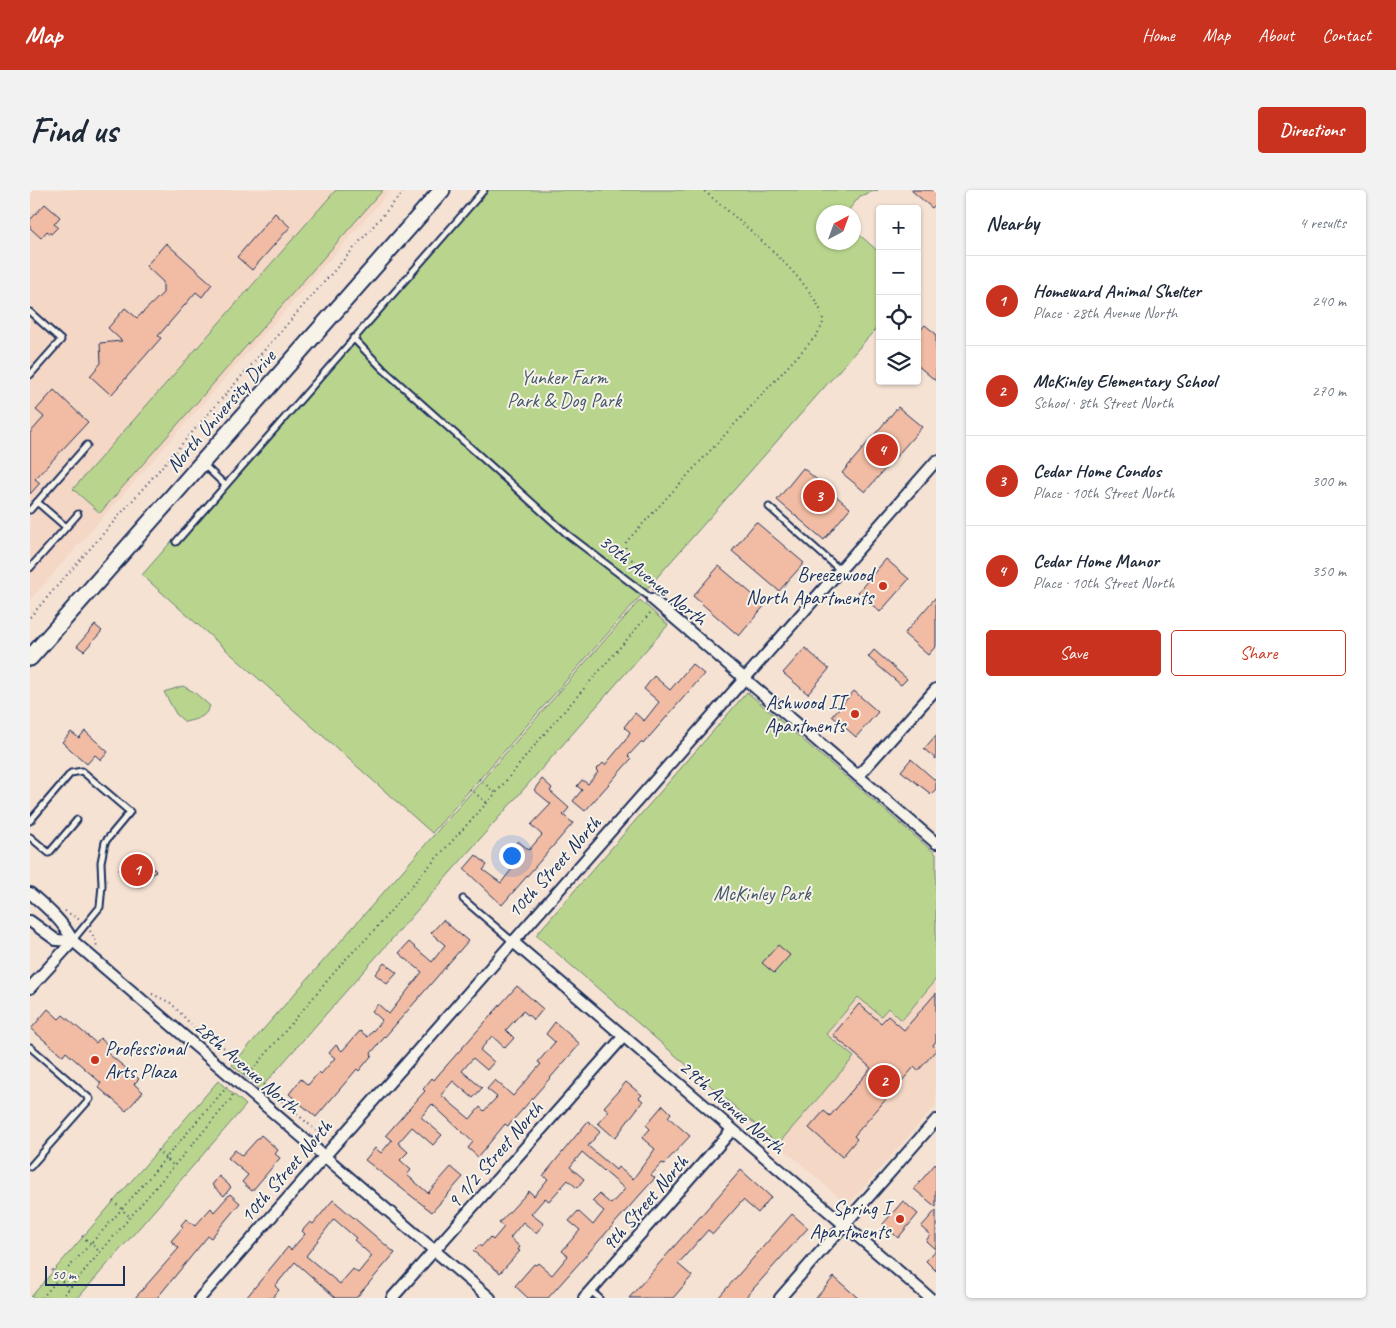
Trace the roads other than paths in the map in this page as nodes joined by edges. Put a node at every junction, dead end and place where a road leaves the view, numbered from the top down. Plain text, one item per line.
1 (442, 190) edge
2 (484, 190) edge
3 (30, 312) edge
4 (353, 338) junction
5 (30, 375) edge
6 (87, 445) dead end
7 (936, 461) edge
8 (202, 463) junction
9 (225, 485) junction
10 (37, 502) junction
11 (769, 507) dead end
12 (30, 510) edge
13 (78, 514) dead end
14 (66, 527) junction
15 (176, 542) dead end
16 (30, 568) edge
17 (841, 570) junction
18 (652, 599) joint
19 (30, 658) edge
20 (746, 680) junction
21 (936, 689) edge
22 (858, 776) junction
23 (77, 820) dead end
24 (30, 821) edge
25 (30, 837) edge
26 (936, 843) edge
27 (30, 893) edge
28 (463, 899) dead end
29 (30, 921) edge
30 (72, 941) junction
31 (512, 941) junction
32 (30, 988) edge
33 (624, 1036) junction
34 (30, 1047) edge
35 (936, 1120) edge
36 (732, 1130) junction
37 (323, 1156) junction
38 (30, 1167) edge
39 (843, 1224) junction
40 (433, 1252) junction
41 (591, 1296) edge
42 (200, 1298) edge
43 (392, 1298) edge
44 (490, 1298) edge
45 (780, 1298) edge
46 (930, 1298) edge

1 - 8 main road, North University Drive
2 - 4 lane
3 - 5 lane
4 - 9 lane
4 - 18 lane, 30th Avenue North
6 - 10 lane
7 - 17 street, 10th Street North
8 - 9 lane
8 - 19 main road, North University Drive
9 - 15 lane
10 - 12 lane
10 - 14 lane
11 - 17 lane
13 - 14 lane
14 - 16 lane
17 - 20 street, 10th Street North
18 - 20 street, 30th Avenue North
20 - 22 street, 30th Avenue North
20 - 31 street, 10th Street North
21 - 22 street
22 - 26 street, 30th Avenue North
23 - 25 lane
24 - 30 lane
27 - 30 street, 28th Avenue North
28 - 31 lane
29 - 30 street, 28th Avenue North
30 - 32 street
30 - 37 street, 28th Avenue North
31 - 33 street, 29th Avenue North
31 - 37 street, 10th Street North
33 - 36 street, 29th Avenue North
33 - 40 street, 9 1/2 Street North
34 - 38 lane
35 - 39 street
36 - 39 street, 29th Avenue North
36 - 41 street, 9th Street North
37 - 40 street, 28th Avenue North
37 - 42 street, 10th Street North
39 - 45 street
39 - 46 street, 29th Avenue North
40 - 43 street, 9 1/2 Street North
40 - 44 street, 28th Avenue North

